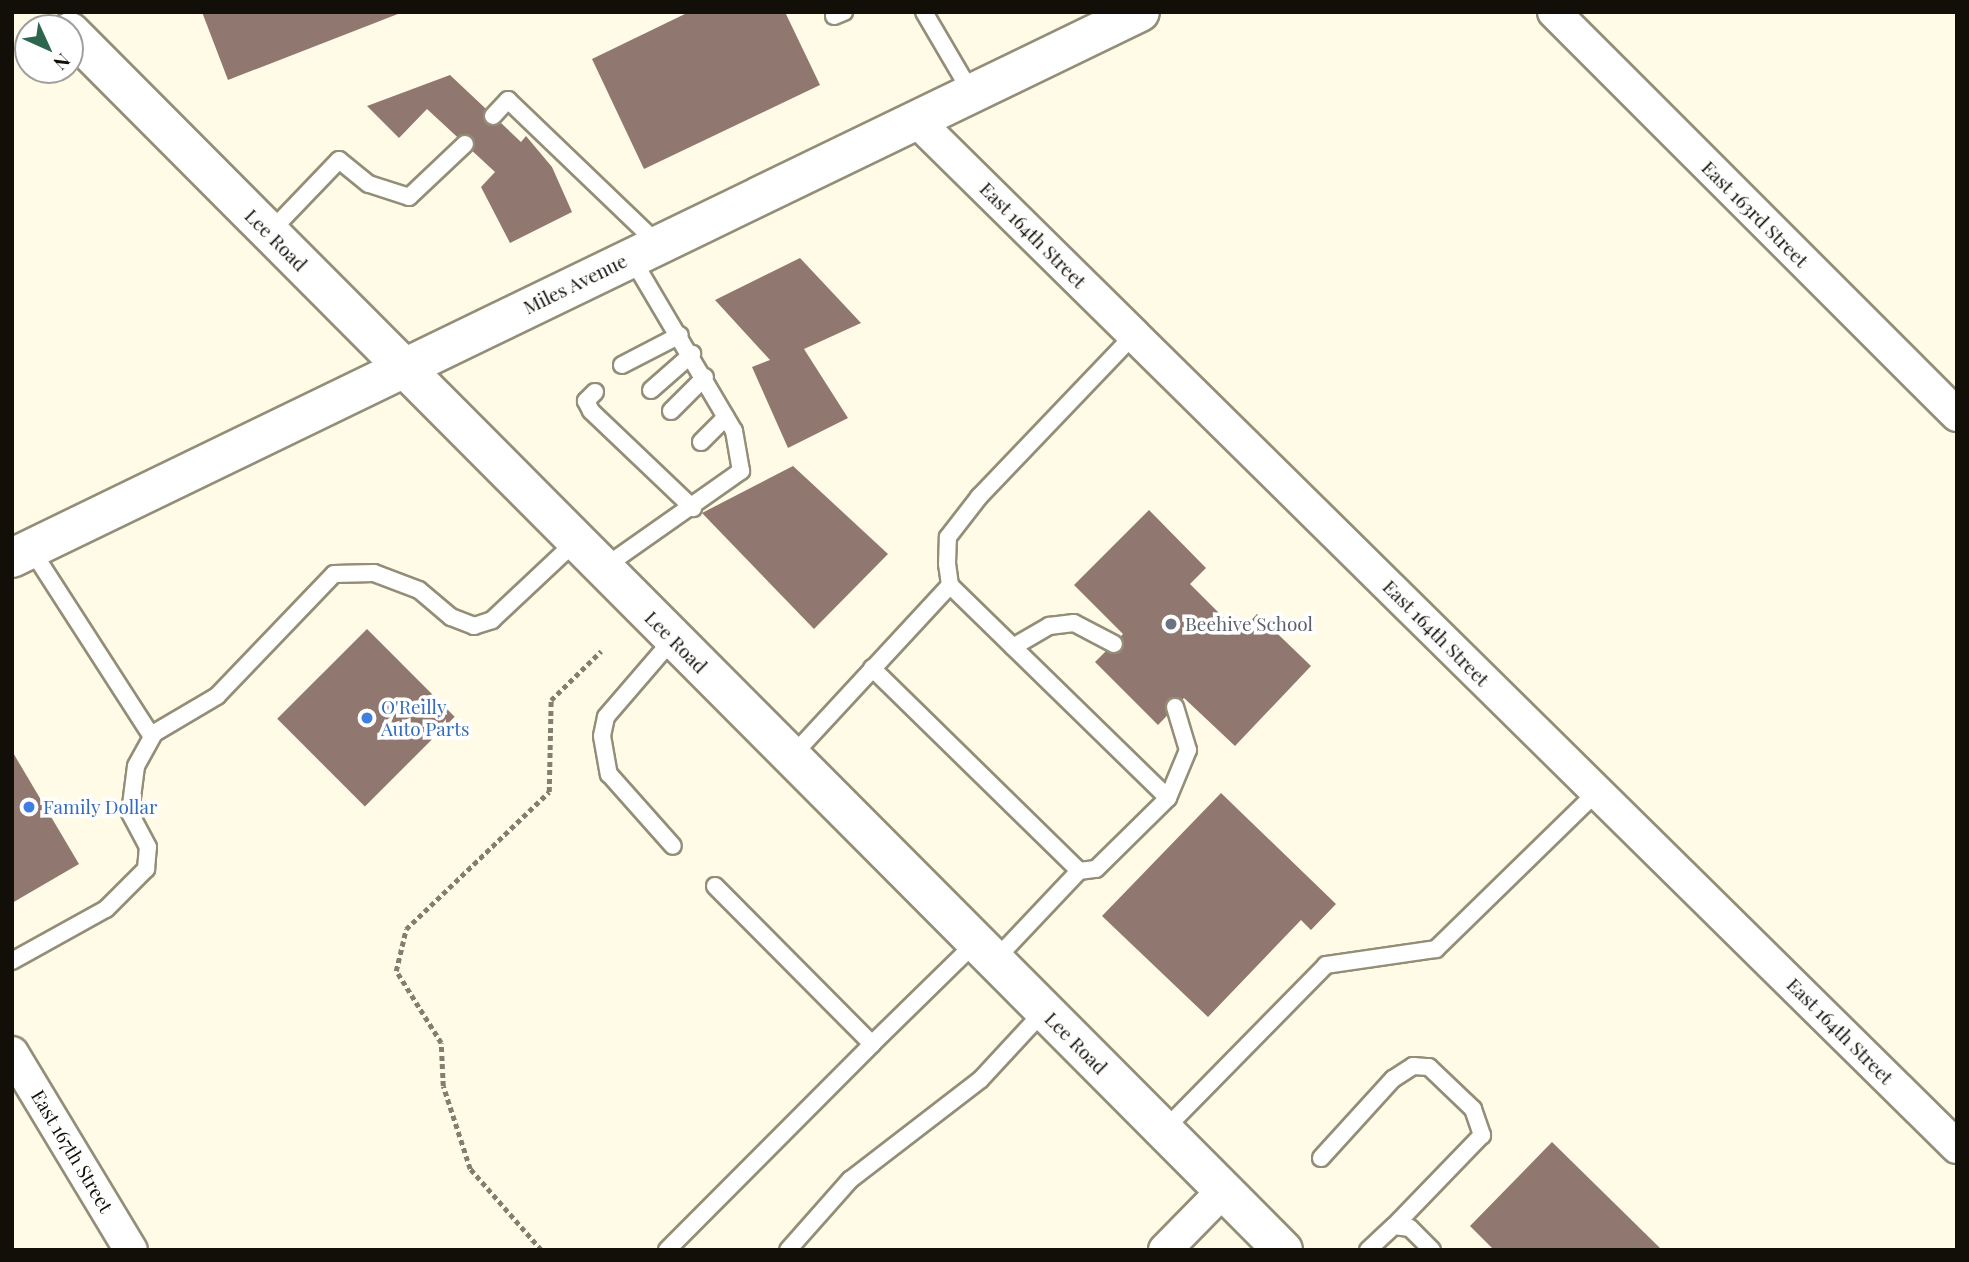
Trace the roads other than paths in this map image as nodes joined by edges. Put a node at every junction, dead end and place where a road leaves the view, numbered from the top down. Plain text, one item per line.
1 (924, 12) edge
2 (1140, 12) edge
3 (1554, 12) edge
4 (84, 46) edge
5 (971, 92) junction
6 (494, 116) dead end
7 (915, 119) junction
8 (465, 144) dead end
9 (269, 233) junction
10 (645, 250) junction
11 (680, 335) junction
12 (1134, 335) junction
13 (692, 354) junction
14 (622, 365) dead end
15 (403, 368) junction
16 (705, 377) junction
17 (651, 390) dead end
18 (595, 392) dead end
19 (671, 411) dead end
20 (1957, 415) edge
21 (726, 417) junction
22 (701, 442) dead end
23 (693, 508) junction
24 (576, 541) junction
25 (22, 553) edge
26 (603, 568) junction
27 (950, 585) junction
28 (673, 639) junction
29 (1114, 644) dead end
30 (1013, 647) junction
31 (872, 668) junction
32 (1175, 707) dead end
33 (155, 732) junction
34 (791, 757) junction
35 (1597, 792) junction
36 (1168, 799) junction
37 (673, 846) dead end
38 (1079, 871) junction
39 (715, 886) dead end
40 (985, 951) junction
41 (12, 961) edge
42 (1044, 1011) junction
43 (872, 1044) junction
44 (12, 1053) edge
45 (1164, 1130) junction
46 (1957, 1147) edge
47 (1321, 1158) dead end
48 (1224, 1190) junction
49 (1394, 1226) junction
50 (130, 1249) edge
51 (667, 1250) edge
52 (788, 1250) edge
53 (1166, 1250) edge
54 (1283, 1250) edge
55 (1368, 1250) edge
56 (1432, 1250) edge

1 - 5 lane
2 - 5 main road, Miles Avenue
3 - 20 street, East 163rd Street
4 - 9 main road, Lee Road
5 - 7 main road, Miles Avenue
6 - 10 lane
7 - 10 main road, Miles Avenue
7 - 12 street, East 164th Street
8 - 9 lane
9 - 15 main road, Lee Road
10 - 11 lane
10 - 15 main road, Miles Avenue
11 - 13 lane
11 - 14 lane
12 - 27 lane
12 - 35 street, East 164th Street
13 - 16 lane
13 - 17 lane
15 - 24 main road, Lee Road
15 - 25 main road, Miles Avenue
16 - 19 lane
16 - 21 lane
18 - 23 lane
21 - 22 lane
21 - 23 lane
23 - 26 lane
24 - 26 main road, Lee Road
24 - 33 lane
25 - 33 lane
26 - 28 main road, Lee Road
27 - 30 lane
27 - 31 lane
28 - 34 main road, Lee Road
28 - 37 lane
29 - 30 lane
30 - 36 lane
31 - 34 lane
31 - 38 lane
32 - 36 lane
33 - 41 lane
34 - 40 main road, Lee Road
35 - 45 lane
35 - 46 street, East 164th Street
36 - 38 lane
38 - 40 lane
39 - 43 lane
40 - 42 main road, Lee Road
40 - 43 lane
42 - 45 main road, Lee Road
42 - 52 lane
43 - 51 lane
44 - 50 street, East 167th Street
45 - 48 main road, Lee Road
47 - 49 lane
48 - 53 street
48 - 54 main road, Lee Road
49 - 55 lane
49 - 56 lane

